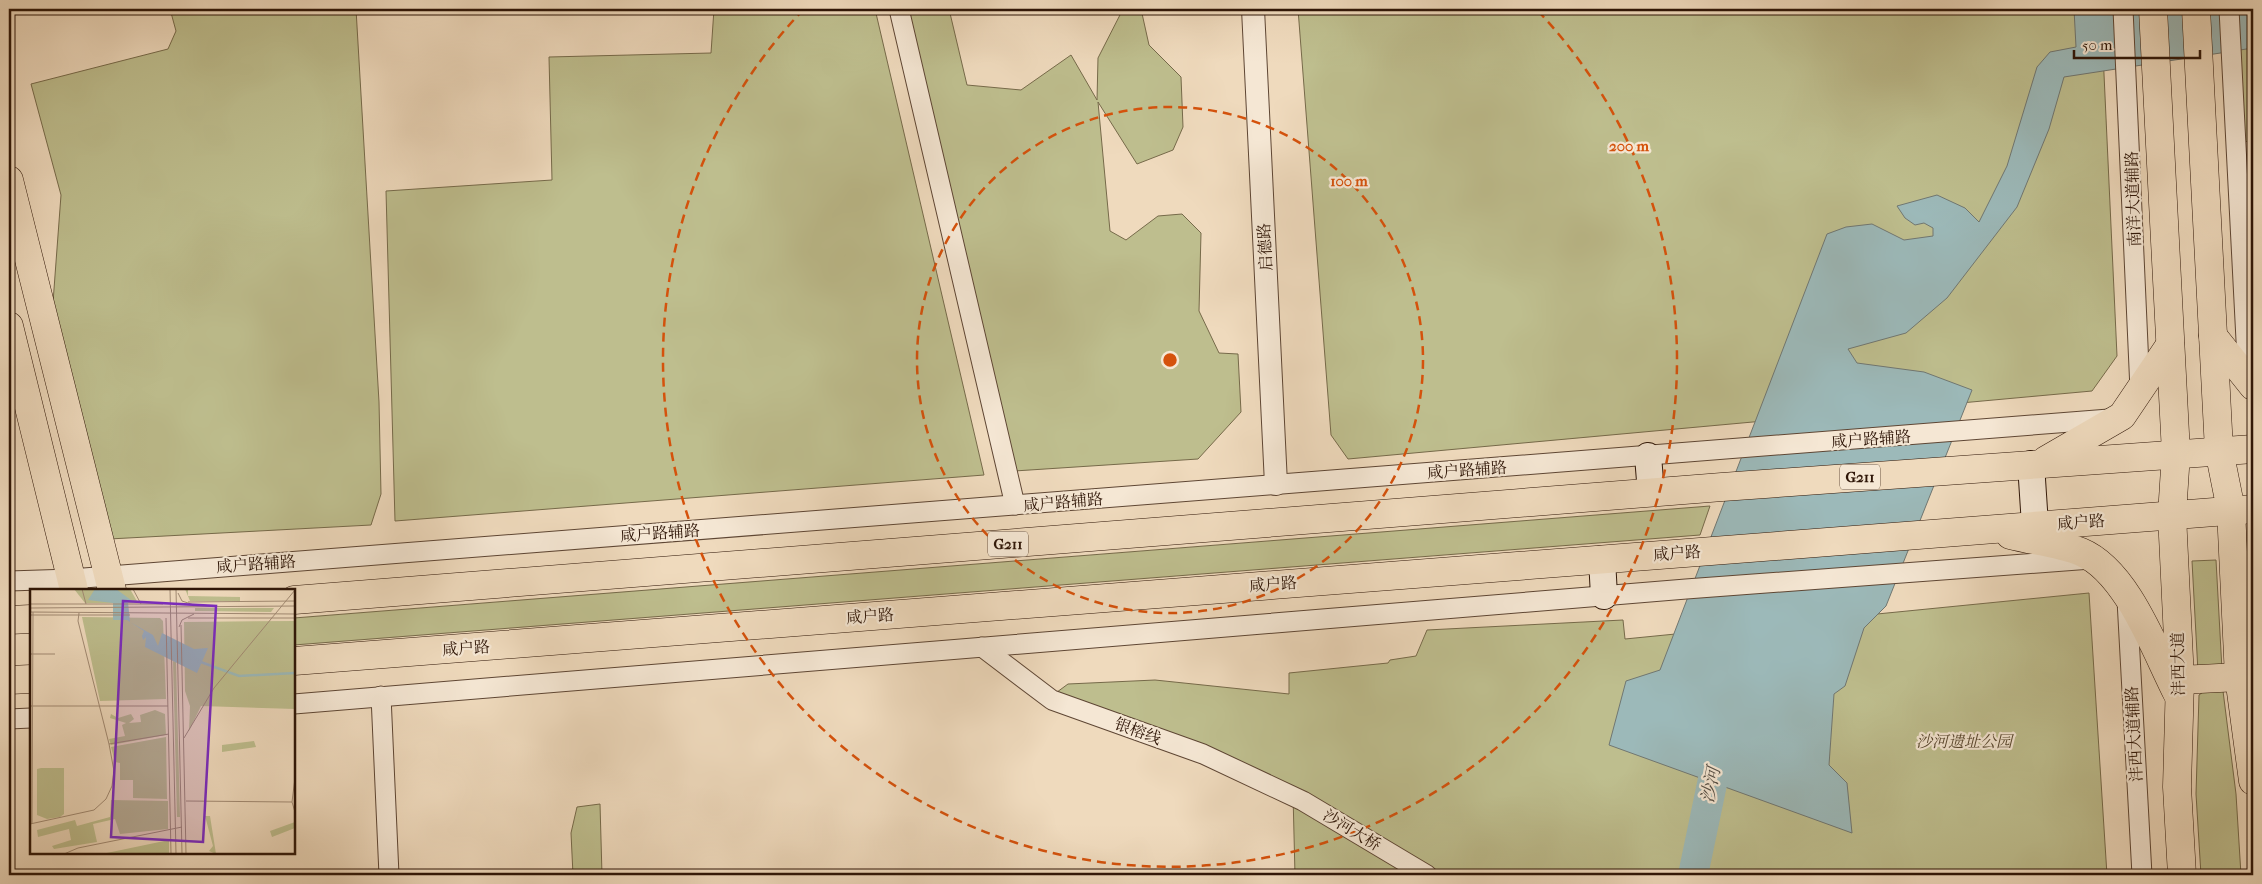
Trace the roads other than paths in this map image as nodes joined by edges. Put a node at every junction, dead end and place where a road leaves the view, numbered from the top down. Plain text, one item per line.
1 (900, 9) edge
2 (1253, 9) edge
3 (2123, 9) edge
4 (2153, 9) edge
5 (2196, 9) edge
6 (2229, 9) edge
7 (2253, 160) edge
8 (2237, 170) junction
9 (9, 180) edge
10 (9, 326) edge
11 (2213, 336) junction
12 (2170, 345) junction
13 (2250, 382) edge
14 (2140, 390) junction
15 (2118, 419) junction
16 (2253, 449) edge
17 (2219, 450) junction
18 (2176, 454) junction
19 (1648, 456) junction
20 (2036, 464) junction
21 (1276, 484) junction
22 (1651, 493) junction
23 (1015, 505) junction
24 (2242, 509) edge
25 (2172, 515) junction
26 (2035, 525) junction
27 (1976, 530) junction
28 (1602, 559) junction
29 (2092, 559) junction
30 (9, 581) edge
31 (110, 583) edge
32 (72, 584) edge
33 (2127, 593) junction
34 (1604, 596) junction
35 (295, 600) edge
36 (30, 619) edge
37 (9, 620) edge
38 (982, 647) junction
39 (295, 661) edge
40 (30, 679) edge
41 (9, 680) edge
42 (2246, 685) edge
43 (2180, 689) junction
44 (380, 696) junction
45 (295, 704) edge
46 (30, 718) edge
47 (9, 719) edge
48 (2253, 781) edge
49 (1303, 801) joint
50 (388, 875) edge
51 (1427, 875) edge
52 (2142, 875) edge
53 (2182, 875) edge

1 - 23 street
2 - 21 street, 启德路
3 - 14 street, 南洋大道辅路
4 - 12 main road, 沣西大道
5 - 11 main road
6 - 8 street
7 - 8 street
8 - 13 street
9 - 31 main road
10 - 32 main road
11 - 13 main road
11 - 17 main road
12 - 14 main road
12 - 18 main road, 沣西大道
14 - 15 main road
15 - 19 street, 咸户路辅路
15 - 20 main road
16 - 17 main road, G211
17 - 18 main road, G211
17 - 24 main road
18 - 20 main road, G211
18 - 25 main road, 沣西大道
19 - 21 street, 咸户路辅路
19 - 22 main road
20 - 22 main road, G211
20 - 26 main road
21 - 23 street, 咸户路辅路
22 - 35 main road, G211
23 - 31 street, 咸户路辅路
24 - 25 main road, 咸户路
24 - 42 main road
25 - 26 main road, 咸户路
25 - 43 main road, 沣西大道
26 - 27 main road, 咸户路
27 - 28 main road, 咸户路
27 - 29 main road
28 - 34 main road
28 - 39 main road, 咸户路
29 - 33 main road
29 - 34 street
30 - 32 street, 咸户路辅路
31 - 32 street, 咸户路辅路
33 - 43 main road
33 - 52 street, 沣西大道辅路
34 - 38 street
36 - 37 main road
38 - 44 street
38 - 49 street, 银榕线
40 - 41 main road
42 - 43 main road
42 - 48 main road
43 - 53 main road, 沣西大道
44 - 45 street
44 - 50 street
46 - 47 street
49 - 51 street, 沙河大桥

